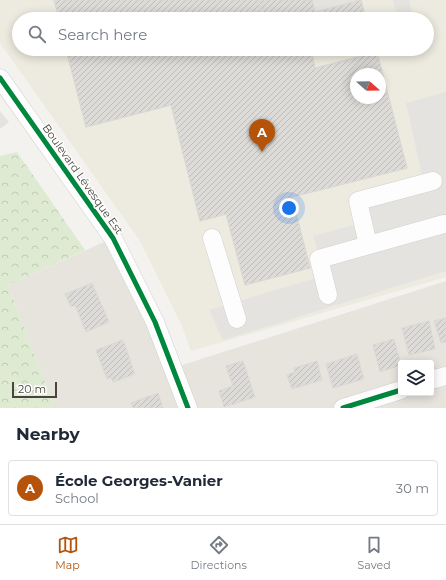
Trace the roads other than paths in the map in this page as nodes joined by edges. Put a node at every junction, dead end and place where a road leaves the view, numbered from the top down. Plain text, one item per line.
1 (0, 78) edge
2 (434, 180) dead end
3 (444, 224) dead end
4 (212, 238) dead end
5 (368, 245) junction
6 (328, 295) dead end
7 (237, 319) dead end
8 (446, 376) edge
9 (434, 379) edge
10 (398, 391) edge
11 (188, 408) edge
12 (343, 408) edge

1 - 11 street, Boulevard Lévesque Est
2 - 5 street
3 - 5 street
4 - 7 street
5 - 6 street
8 - 9 street
10 - 12 street

